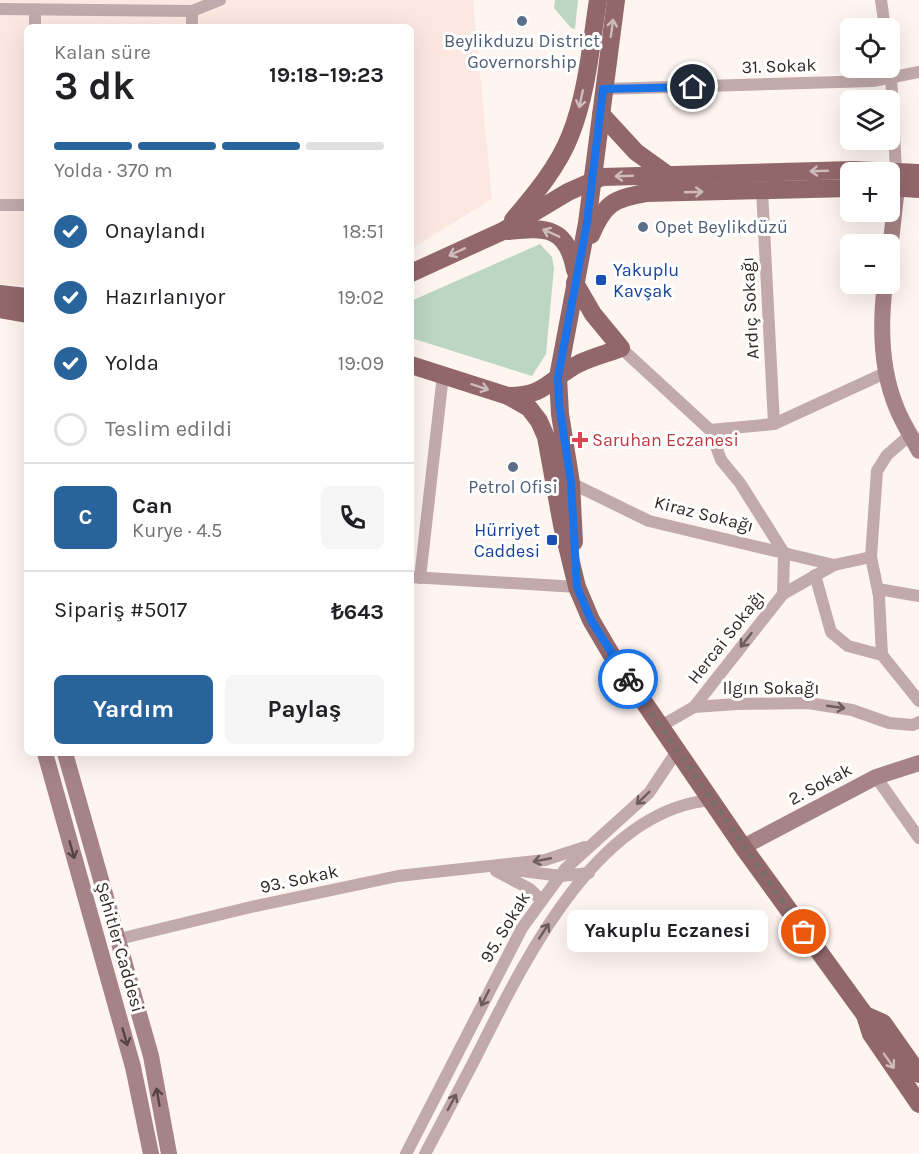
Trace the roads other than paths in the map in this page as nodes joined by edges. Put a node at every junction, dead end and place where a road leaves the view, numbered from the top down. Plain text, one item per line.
1 (220, 0) edge
2 (598, 0) edge
3 (616, 0) edge
4 (881, 0) edge
5 (0, 9) edge
6 (35, 10) junction
7 (192, 11) junction
8 (884, 18) edge
9 (35, 24) edge
10 (192, 24) edge
11 (919, 72) edge
12 (900, 75) edge
13 (884, 78) edge
14 (892, 78) edge
15 (603, 89) junction
16 (601, 114) junction
17 (894, 162) edge
18 (919, 173) edge
19 (668, 175) junction
20 (840, 180) edge
21 (900, 180) edge
22 (592, 181) junction
23 (900, 184) edge
24 (840, 188) edge
25 (919, 189) edge
26 (762, 190) junction
27 (24, 205) edge
28 (0, 206) edge
29 (503, 231) junction
30 (414, 272) edge
31 (575, 278) junction
32 (0, 294) edge
33 (884, 294) edge
34 (24, 297) edge
35 (0, 309) edge
36 (24, 313) edge
37 (621, 348) junction
38 (414, 366) edge
39 (885, 373) junction
40 (443, 375) junction
41 (558, 377) junction
42 (508, 396) junction
43 (774, 424) junction
44 (710, 430) junction
45 (910, 435) junction
46 (919, 451) edge
47 (550, 459) junction
48 (571, 483) junction
49 (784, 553) junction
50 (871, 557) junction
51 (834, 565) junction
52 (574, 569) junction
53 (814, 575) junction
54 (415, 578) edge
55 (577, 587) junction
56 (878, 589) junction
57 (783, 594) junction
58 (919, 596) edge
59 (882, 655) junction
60 (919, 701) edge
61 (694, 707) junction
62 (919, 722) edge
63 (661, 726) junction
64 (677, 751) junction
65 (46, 756) edge
66 (66, 756) edge
67 (919, 763) edge
68 (876, 777) junction
69 (712, 800) junction
70 (84, 819) junction
71 (65, 825) junction
72 (919, 838) edge
73 (595, 842) junction
74 (743, 847) junction
75 (487, 866) junction
76 (589, 873) junction
77 (561, 876) junction
78 (104, 890) junction
79 (85, 896) junction
80 (541, 900) junction
81 (119, 939) junction
82 (498, 973) junction
83 (513, 982) junction
84 (865, 1016) junction
85 (919, 1074) edge
86 (919, 1104) edge
87 (164, 1130) junction
88 (148, 1136) junction
89 (151, 1154) edge
90 (169, 1154) edge
91 (406, 1154) edge
92 (425, 1154) edge

1 - 7 street
2 -> 29 main road
15 -> 3 main road
4 - 8 street
5 - 6 street
6 - 7 street
6 - 9 street
7 - 10 street
11 - 12 street, 31. Sokak
13 - 15 street, 31. Sokak
14 - 17 street
15 - 16 main road
16 - 19 main road
16 - 22 main road
18 - 21 main road
20 -> 19 main road
19 -> 22 main road
22 - 29 main road
22 - 31 main road
23 - 25 main road
24 - 26 main road
31 -> 26 main road
26 - 43 street, Ardıç Sokağı
27 - 28 street
29 -> 30 main road
31 -> 29 main road
31 - 37 main road
31 - 41 main road
32 - 34 main road
33 - 39 street
35 - 36 main road
37 - 41 main road
37 - 44 street
38 - 40 main road
39 - 43 street
39 - 45 street
40 -> 42 main road
40 - 54 street
41 - 42 main road
41 - 48 main road
42 - 47 main road
43 - 44 street
44 - 49 street
45 - 46 street
45 - 50 street
47 - 48 main road
47 - 52 main road
48 - 49 street, Kiraz Sokağı
48 - 52 main road
49 - 51 street, Kiraz Sokağı
49 - 57 street, Hercai Sokağı
50 - 51 street
50 - 56 street
51 - 53 street
52 - 55 main road
53 - 57 street
53 - 59 street
54 - 55 street
55 - 63 main road
56 - 58 street
56 - 59 street
57 -> 61 street, Hercai Sokağı
59 - 60 street
61 -> 62 street, Ilgın Sokağı
61 - 63 street, Ilgın Sokağı
63 - 64 main road
64 - 69 main road
64 -> 73 street, 95. Sokak
65 - 71 street, Şehitler Caddesi
66 - 70 street, Şehitler Caddesi
67 - 68 street, 2. Sokak
68 - 72 street
68 - 74 street, 2. Sokak
69 - 74 main road
69 - 76 street, 95. Sokak
70 - 71 street
70 - 78 street, Şehitler Caddesi
71 -> 79 street, Şehitler Caddesi
73 -> 75 street
73 - 77 street, 95. Sokak
74 - 84 main road
75 - 77 street
75 - 80 street
75 - 81 street, 93. Sokak
76 - 77 street
83 -> 76 street, 95. Sokak
77 - 80 street, 95. Sokak
78 - 79 street
78 - 81 street, Şehitler Caddesi
79 -> 88 street, Şehitler Caddesi
80 - 82 street, 95. Sokak
87 -> 81 street, Şehitler Caddesi
82 - 83 street
82 -> 91 street, 95. Sokak
92 -> 83 street, 95. Sokak
84 - 85 main road
84 -> 86 main road
87 - 88 street
87 - 90 street, Şehitler Caddesi
88 - 89 street, Şehitler Caddesi

